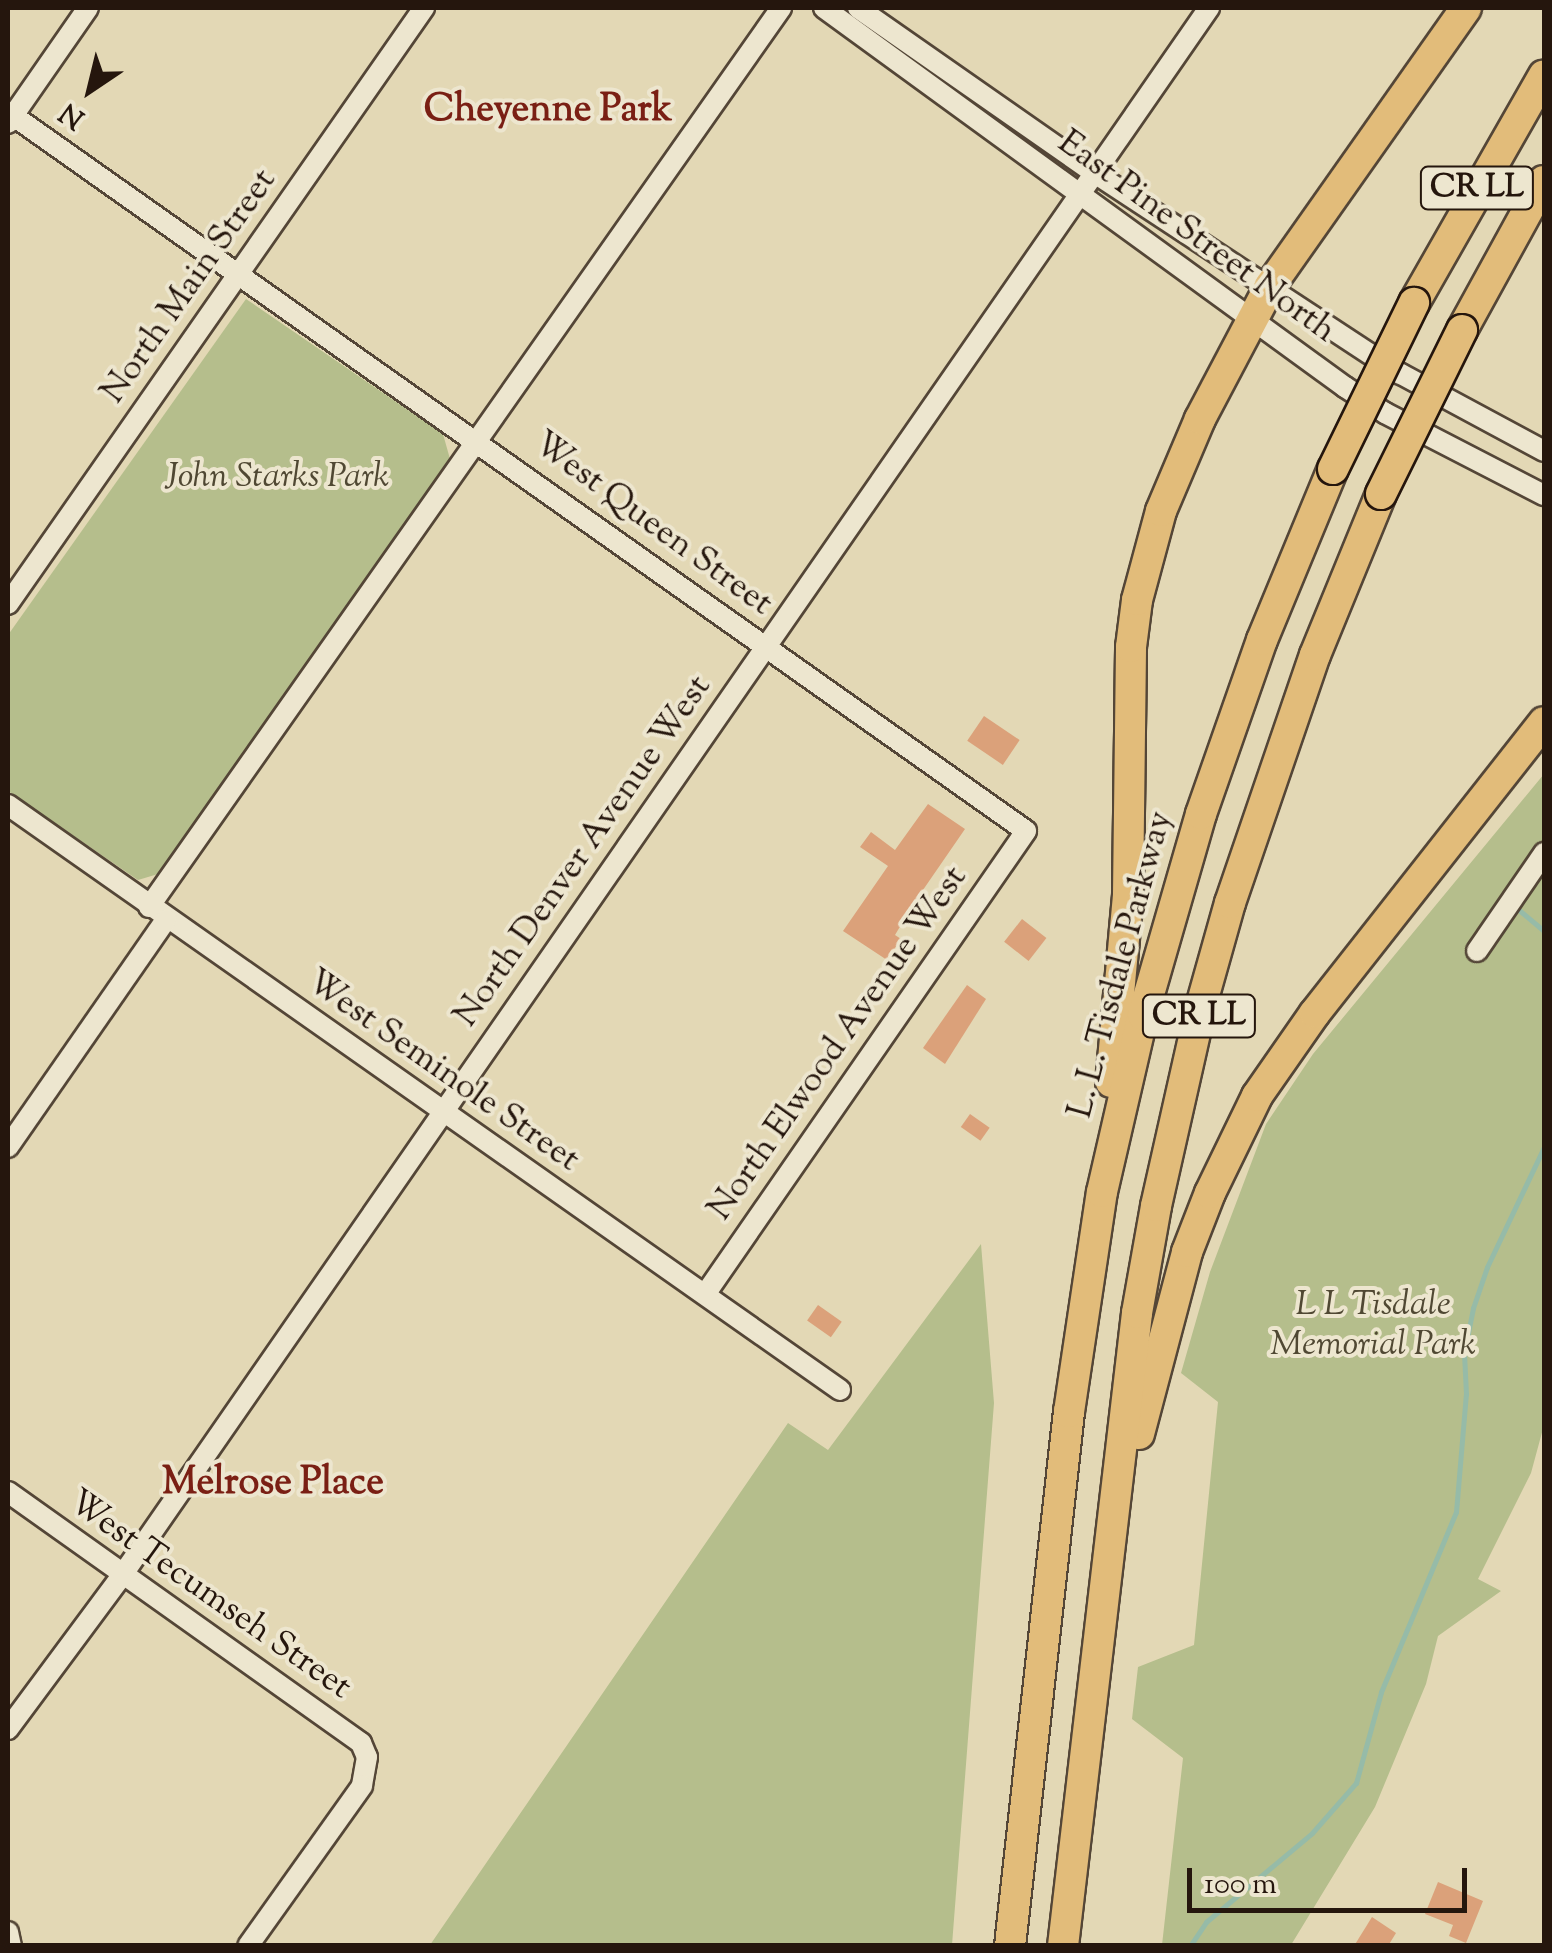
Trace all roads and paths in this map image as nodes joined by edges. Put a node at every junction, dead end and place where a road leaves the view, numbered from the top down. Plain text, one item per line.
1 (88, 8) edge
2 (424, 8) edge
3 (782, 8) edge
4 (824, 8) edge
5 (858, 8) edge
6 (1208, 8) edge
7 (1466, 8) edge
8 (1544, 75) edge
9 (9, 117) edge
10 (1093, 172) junction
11 (1544, 181) edge
12 (1079, 192) junction
13 (238, 274) junction
14 (1270, 286) junction
15 (1251, 318) junction
16 (478, 440) junction
17 (1544, 450) edge
18 (1544, 495) edge
19 (8, 604) edge
20 (766, 646) junction
21 (1544, 722) edge
22 (8, 805) edge
23 (1026, 831) joint
24 (1544, 853) edge
25 (157, 914) junction
26 (1477, 951) dead end
27 (442, 1113) junction
28 (8, 1147) edge
29 (1102, 1192) junction
30 (706, 1293) junction
31 (840, 1390) dead end
32 (8, 1492) edge
33 (1108, 1560) junction
34 (124, 1574) junction
35 (8, 1730) edge
36 (8, 1932) edge
37 (11, 1946) edge
38 (248, 1946) edge
39 (1010, 1946) edge
40 (1063, 1946) edge

1 - 9 street
2 - 13 street, North Main Street
3 - 16 street
4 - 12 street, East Pine Street North
5 - 10 street, East Pine Street North
6 - 10 street, North Denver Avenue West
7 - 14 highway
8 - 29 highway, L. L. Tisdale Parkway / CR LL, bridge
9 - 13 street, West Queen Street
10 - 12 street, North Denver Avenue West
10 - 14 street, East Pine Street North
11 - 33 highway, CR LL, bridge
12 - 15 street, East Pine Street North
12 - 20 street, North Denver Avenue West
13 - 16 street, West Queen Street
13 - 19 street, North Main Street
14 - 15 highway
14 - 17 street, East Pine Street North
15 - 18 street, East Pine Street North
15 - 29 highway
16 - 20 street, West Queen Street
16 - 25 street
20 - 23 street, West Queen Street
20 - 27 street, North Denver Avenue West
21 - 33 highway
22 - 25 street, West Seminole Street
23 - 30 street, North Elwood Avenue West
24 - 26 street
25 - 27 street, West Seminole Street
25 - 28 street
27 - 30 street, West Seminole Street
27 - 34 street, North Denver Avenue West
29 - 39 highway, L. L. Tisdale Parkway / CR LL
30 - 31 street, West Seminole Street
32 - 34 street, West Tecumseh Street
33 - 40 highway, CR LL
34 - 35 street, North Denver Avenue West
34 - 38 street, West Tecumseh Street
36 - 37 street

